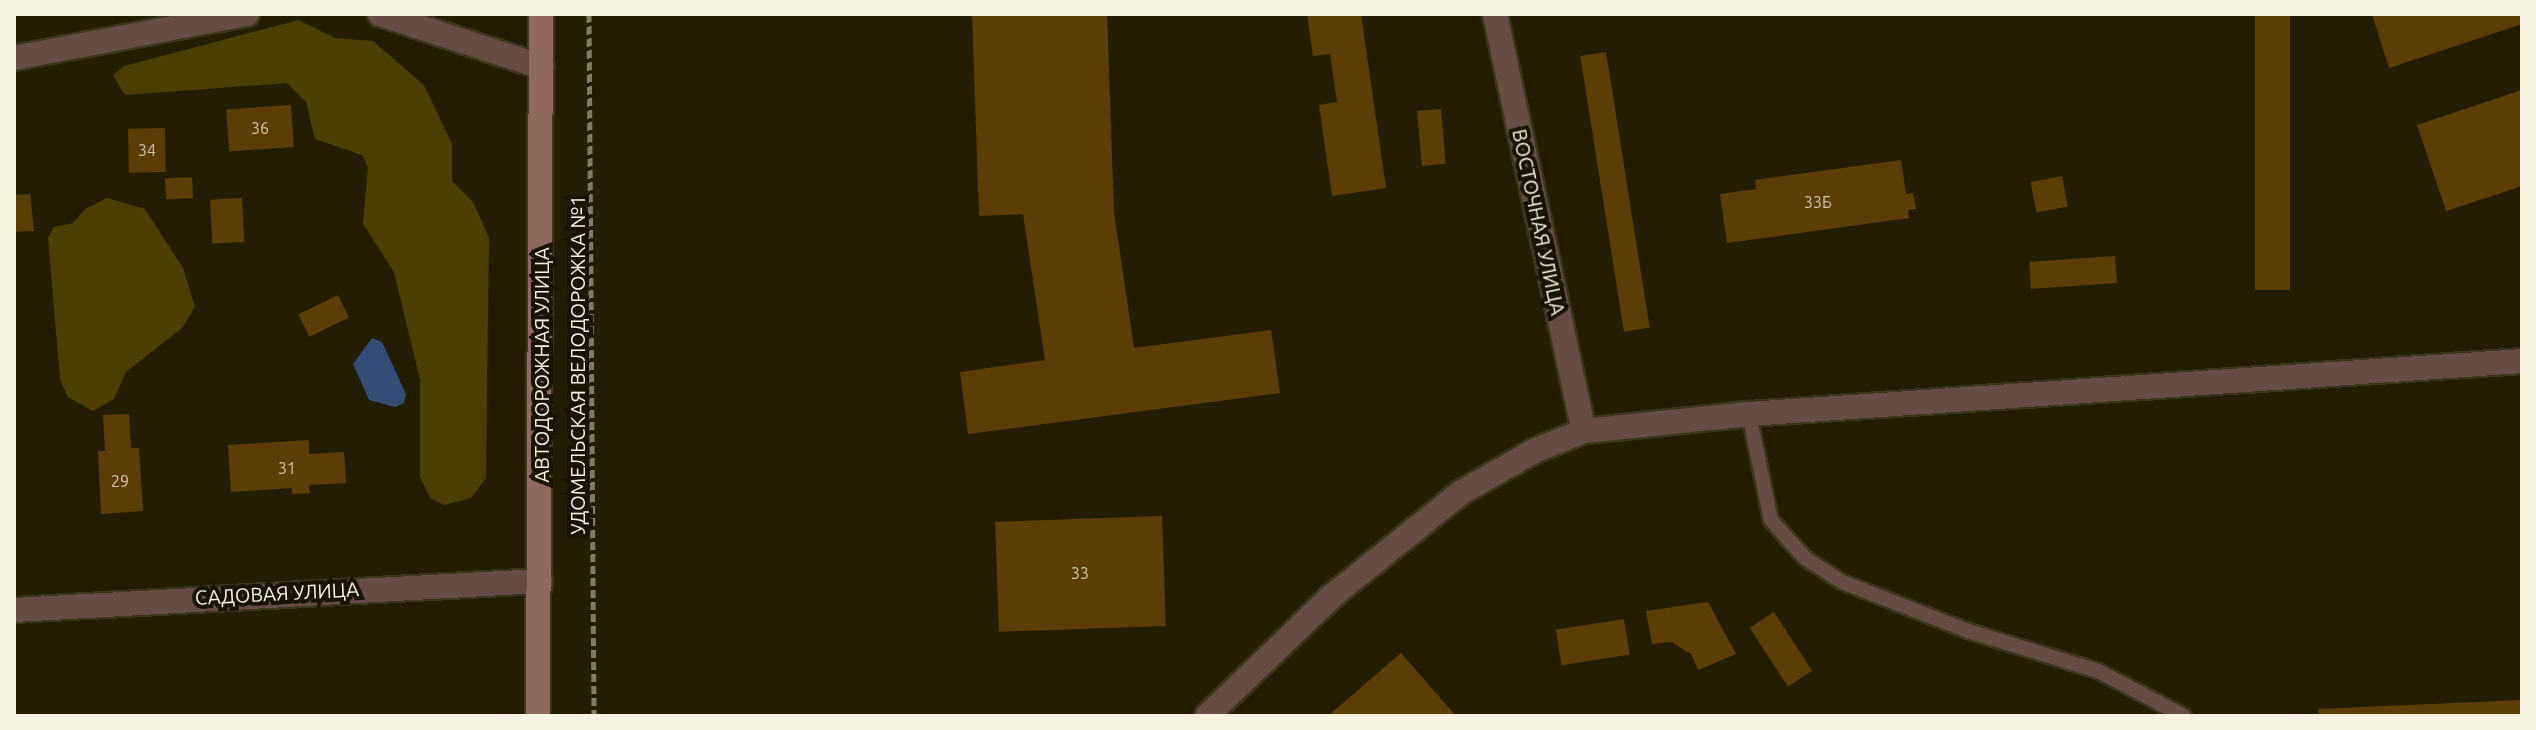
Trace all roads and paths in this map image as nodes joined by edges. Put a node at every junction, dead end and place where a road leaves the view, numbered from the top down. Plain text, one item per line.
1 (247, 14) edge
2 (380, 14) edge
3 (541, 14) edge
4 (589, 14) edge
5 (1495, 14) edge
6 (14, 58) edge
7 (542, 67) junction
8 (2522, 361) edge
9 (1749, 414) junction
10 (1584, 431) junction
11 (540, 581) junction
12 (14, 610) edge
13 (538, 716) edge
14 (594, 716) edge
15 (1207, 716) edge
16 (2184, 716) edge

1 - 6 street
2 - 7 street
3 - 7 main road, АВТОДОРОЖНАЯ УЛИЦА
4 - 14 path, УДОМЕЛЬСКАЯ ВЕЛОДОРОЖКА №1
5 - 10 street, ВОСТОЧНАЯ УЛИЦА
7 - 11 main road, АВТОДОРОЖНАЯ УЛИЦА
8 - 9 street
9 - 10 street
9 - 16 lane
10 - 15 street
11 - 12 street, САДОВАЯ УЛИЦА
11 - 13 main road, АВТОДОРОЖНАЯ УЛИЦА

